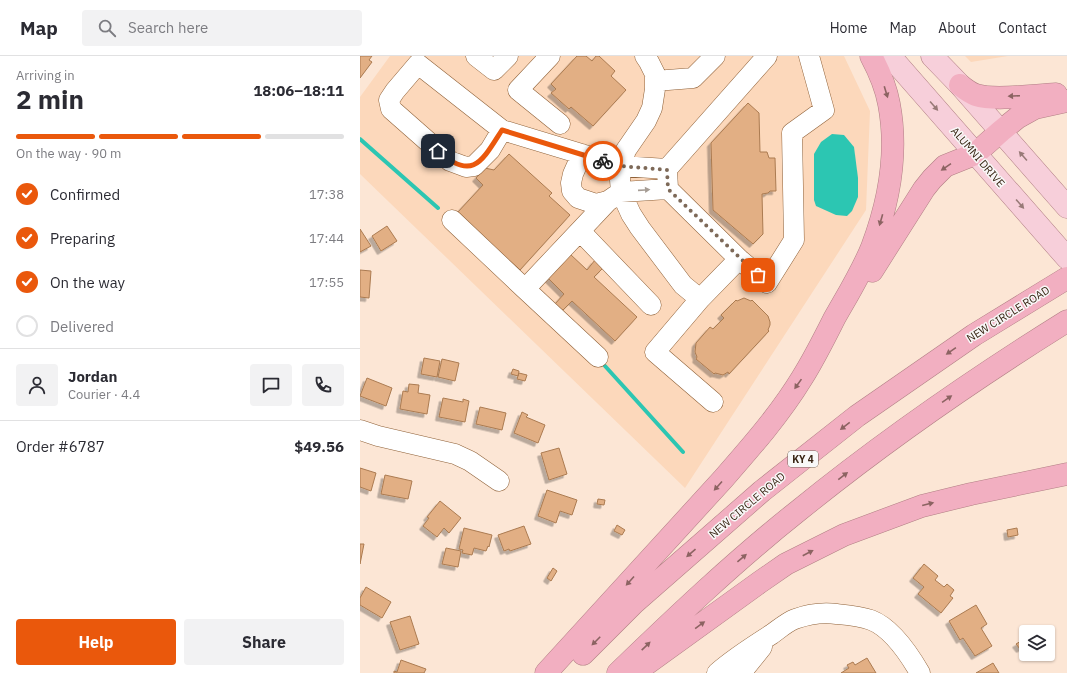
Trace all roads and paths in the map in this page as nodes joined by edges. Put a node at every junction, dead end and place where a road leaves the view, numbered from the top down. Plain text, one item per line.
1 (476, 56) edge
2 (508, 56) edge
3 (550, 56) edge
4 (646, 56) edge
5 (715, 56) edge
6 (767, 56) edge
7 (809, 56) edge
8 (871, 56) edge
9 (890, 56) edge
10 (932, 56) edge
11 (655, 81) junction
12 (960, 85) junction
13 (1067, 93) edge
14 (1067, 101) edge
15 (560, 124) dead end
16 (502, 130) junction
17 (1001, 131) junction
18 (582, 154) junction
19 (975, 154) junction
20 (621, 166) junction
21 (667, 179) junction
22 (614, 196) junction
23 (1067, 206) edge
24 (452, 220) dead end
25 (580, 230) junction
26 (1067, 258) edge
27 (739, 259) junction
28 (1067, 278) edge
29 (525, 289) junction
30 (700, 299) junction
31 (651, 305) dead end
32 (1067, 321) edge
33 (818, 350) junction
34 (598, 357) dead end
35 (713, 402) dead end
36 (360, 430) edge
37 (1067, 474) edge
38 (499, 481) dead end
39 (773, 633) junction
40 (546, 673) edge
41 (564, 673) edge
42 (618, 673) edge
43 (634, 673) edge
44 (717, 673) edge
45 (741, 673) edge
46 (920, 673) edge

1 - 2 street
3 - 15 street
4 - 11 street
5 - 11 street
6 - 21 street
7 - 27 street
8 -> 33 highway
9 -> 19 main road, ALUMNI DRIVE
10 - 12 main road
11 - 20 street
13 -> 12 highway
12 - 17 main road
14 - 17 highway
16 - 16 street
16 - 18 street
17 - 19 highway
23 -> 17 main road
18 - 20 street
18 - 22 street
19 -> 26 main road, ALUMNI DRIVE
19 -> 33 highway
20 - 21 street
20 - 22 street
22 -> 21 street
21 - 27 street
22 - 25 street
22 - 30 street
24 - 29 street
25 - 29 street
25 - 31 street
27 - 30 street
28 -> 41 highway, NEW CIRCLE ROAD / KY 4
29 - 34 street
30 - 35 street
42 -> 32 highway
33 -> 40 highway
36 - 38 street
43 -> 37 highway
39 - 44 street
39 - 45 street
39 - 46 street

